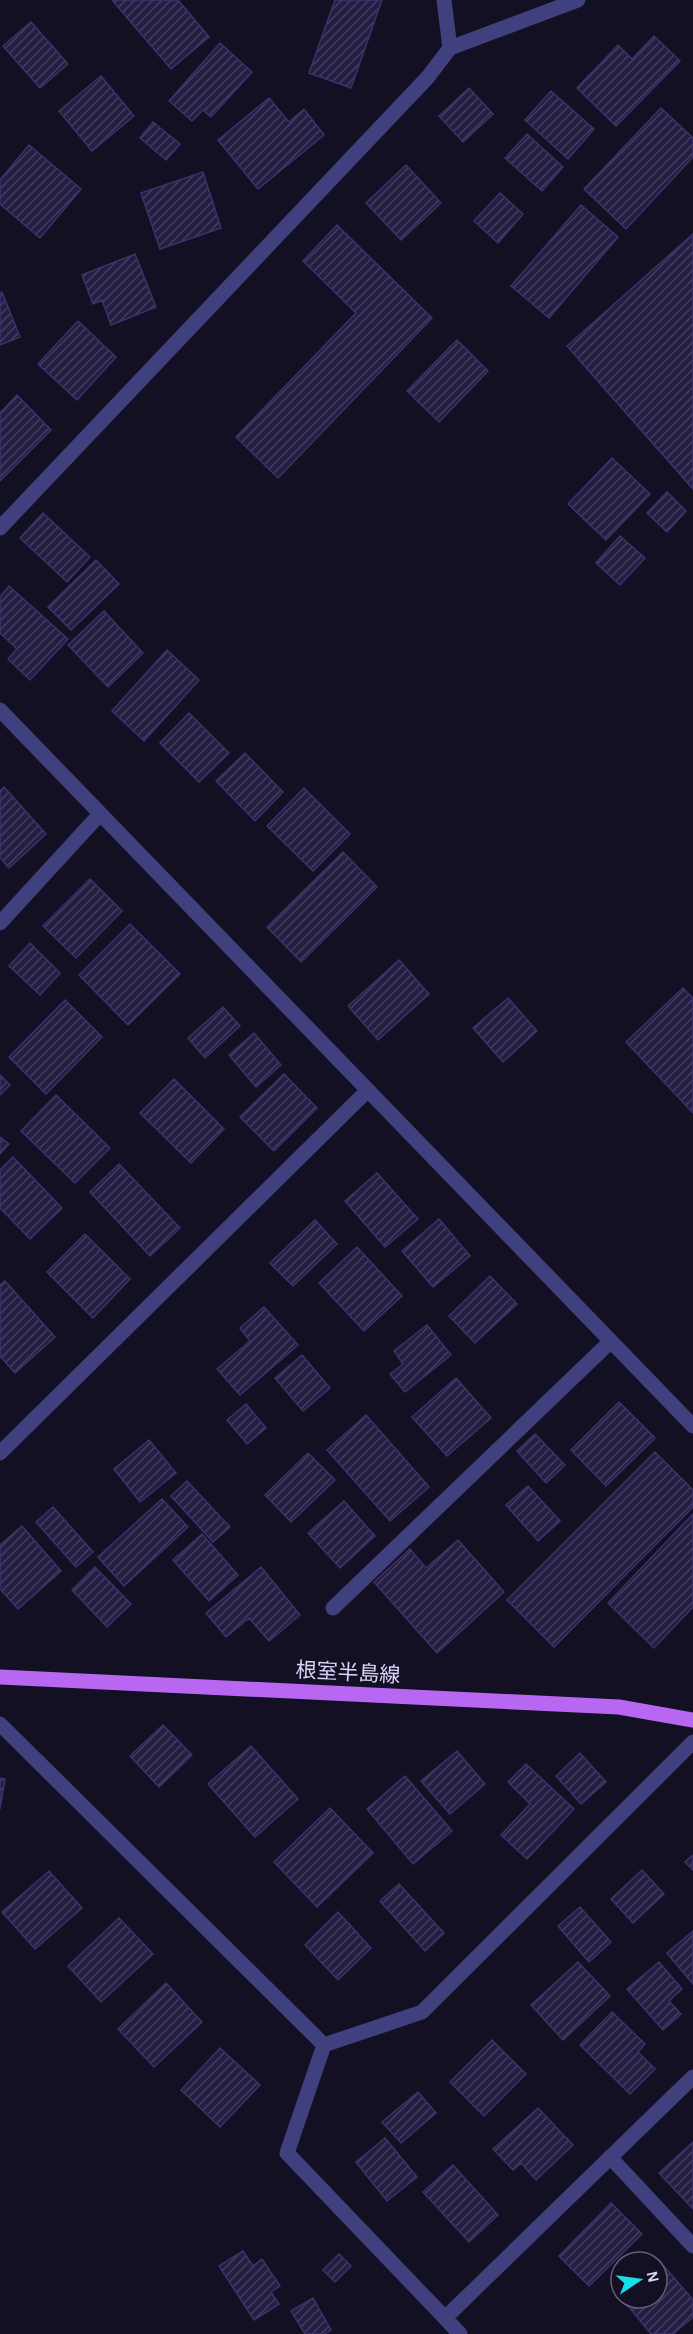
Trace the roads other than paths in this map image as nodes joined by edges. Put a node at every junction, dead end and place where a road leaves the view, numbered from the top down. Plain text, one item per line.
1 (444, 0) edge
2 (578, 0) edge
3 (450, 48) junction
4 (0, 528) edge
5 (0, 710) edge
6 (100, 814) junction
7 (0, 923) edge
8 (367, 1091) junction
9 (610, 1342) junction
10 (693, 1426) edge
11 (0, 1453) edge
12 (333, 1608) dead end
13 (0, 1677) edge
14 (693, 1720) edge
15 (0, 1724) edge
16 (693, 1742) edge
17 (324, 2045) junction
18 (693, 2077) edge
19 (610, 2157) junction
20 (693, 2246) edge
21 (445, 2318) junction
22 (460, 2334) edge

1 - 3 street
2 - 3 street
3 - 4 street
5 - 6 street
6 - 7 street
6 - 8 street
8 - 9 street
8 - 11 street
9 - 10 street
9 - 12 street
13 - 14 main road, 根室半島線
15 - 17 street
16 - 17 street
17 - 21 street
18 - 19 street
19 - 20 street
19 - 21 street
21 - 22 street

